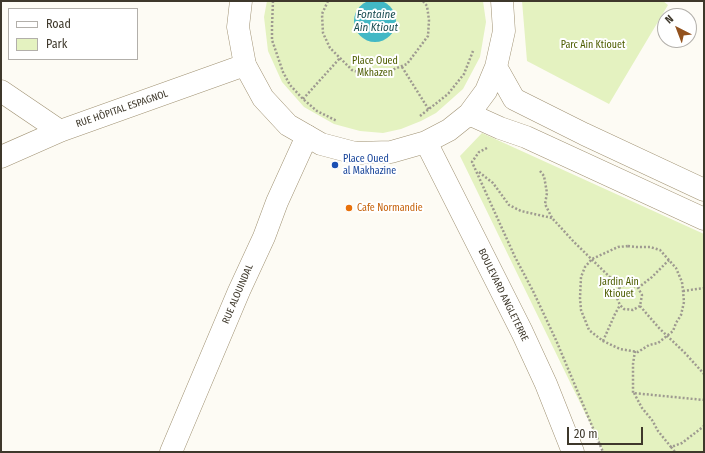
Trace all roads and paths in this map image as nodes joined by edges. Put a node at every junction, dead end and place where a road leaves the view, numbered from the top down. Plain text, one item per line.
1 (241, 1) edge
2 (273, 1) edge
3 (328, 1) edge
4 (423, 1) edge
5 (502, 1) edge
6 (475, 46) dead end
7 (340, 58) junction
8 (245, 65) junction
9 (402, 67) junction
10 (496, 67) junction
11 (1, 90) edge
12 (303, 99) junction
13 (429, 110) junction
14 (469, 114) junction
15 (418, 117) dead end
16 (338, 122) dead end
17 (60, 131) junction
18 (307, 136) junction
19 (426, 142) junction
20 (492, 146) dead end
21 (1, 157) edge
22 (475, 167) junction
23 (536, 168) dead end
24 (704, 190) edge
25 (552, 218) junction
26 (704, 219) edge
27 (592, 259) junction
28 (669, 260) junction
29 (620, 287) junction
30 (638, 288) junction
31 (704, 288) edge
32 (683, 291) junction
33 (620, 306) junction
34 (640, 306) junction
35 (668, 336) junction
36 (603, 341) junction
37 (635, 352) junction
38 (704, 374) edge
39 (633, 392) junction
40 (704, 400) edge
41 (704, 426) edge
42 (671, 447) junction
43 (171, 452) edge
44 (573, 452) edge
45 (603, 452) edge
46 (675, 452) edge

1 - 8 main road
2 - 12 path
3 - 7 path
4 - 9 path
5 - 10 main road
6 - 13 path
7 - 9 path
7 - 12 path
8 - 17 main road, RUE HÔPITAL ESPAGNOL
8 - 18 main road
9 - 13 path
10 - 14 main road
10 - 24 main road
11 - 17 main road
12 - 16 path
13 - 15 path
14 - 19 main road
14 - 26 main road
17 - 21 main road, RUE HÔPITAL ESPAGNOL
18 - 19 main road
18 - 43 main road, RUE ALOUINDAL
19 - 44 main road, BOULEVARD ANGLETERRE
20 - 22 path
22 - 25 path
22 - 45 path
23 - 25 path
25 - 27 path
27 - 28 path
27 - 29 path
27 - 36 path
28 - 30 path
28 - 32 path
29 - 30 path
29 - 33 path
30 - 34 path
31 - 32 path
32 - 35 path
33 - 34 path
33 - 36 path
34 - 35 path
35 - 37 path
35 - 38 path
36 - 37 path
37 - 39 path
39 - 40 path
39 - 42 path
41 - 42 path
42 - 46 path

